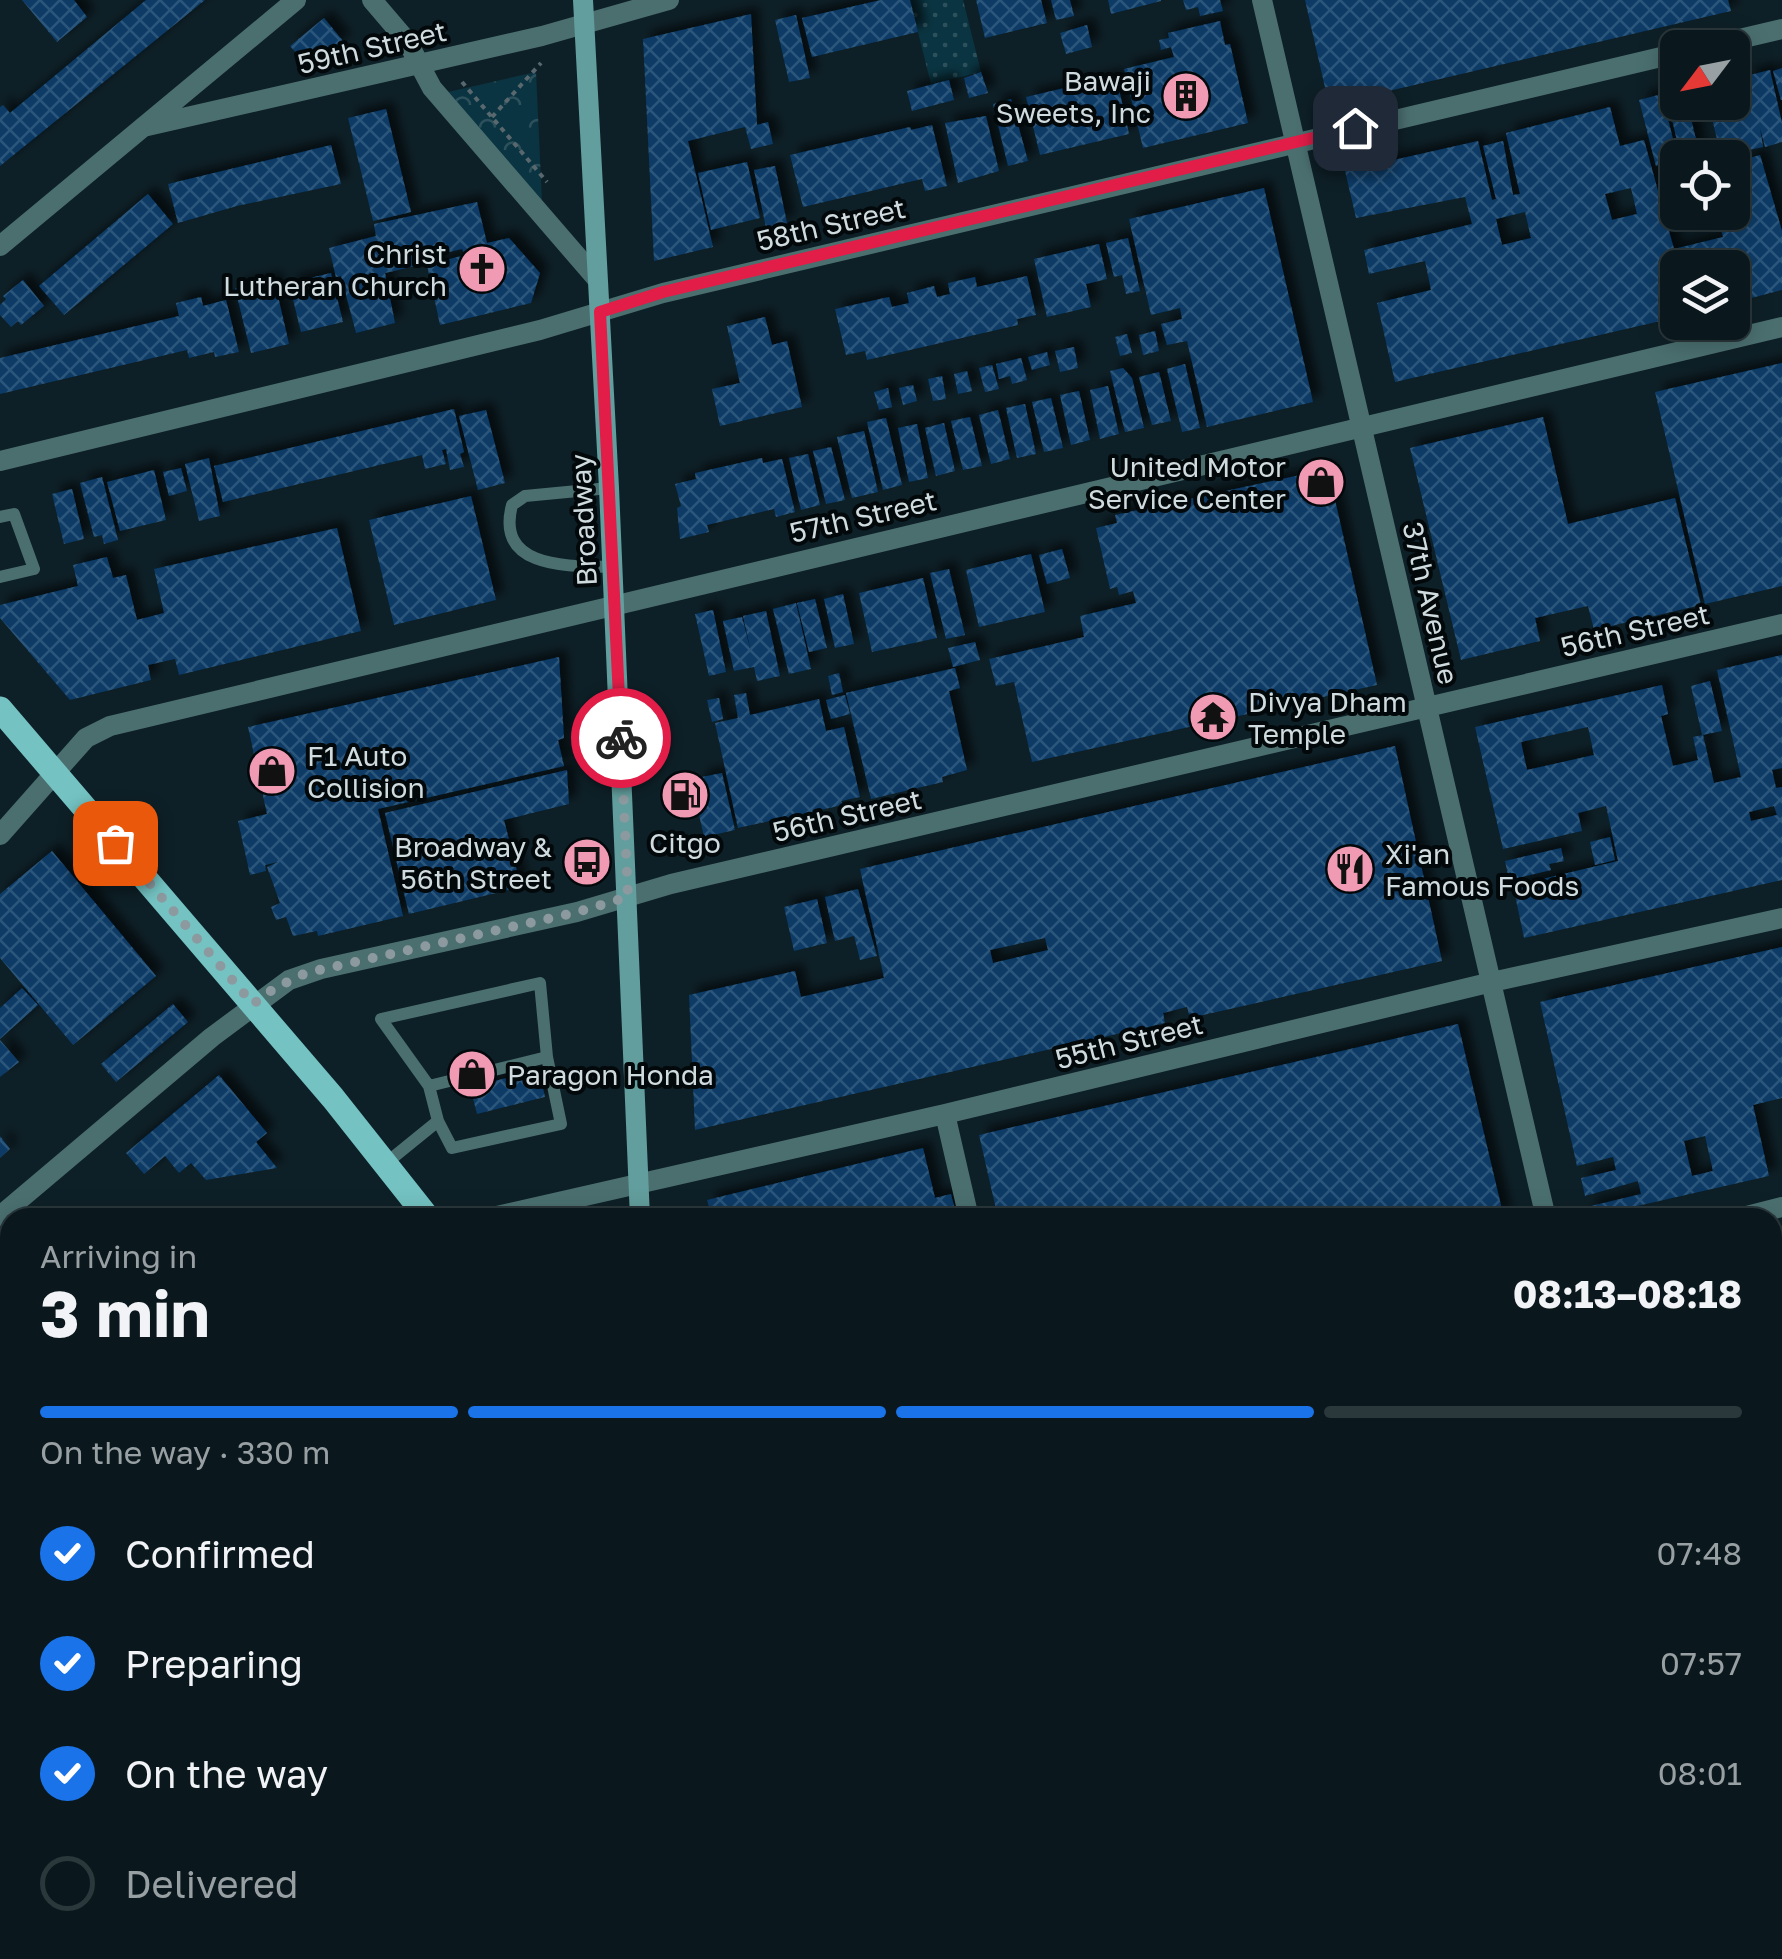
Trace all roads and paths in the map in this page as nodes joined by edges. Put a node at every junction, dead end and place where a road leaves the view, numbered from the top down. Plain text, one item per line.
1 (296, 0) edge
2 (372, 0) edge
3 (583, 0) edge
4 (669, 0) edge
5 (1262, 0) edge
6 (584, 22) junction
7 (1782, 28) edge
8 (1750, 36) edge
9 (1660, 57) edge
10 (541, 63) dead end
11 (419, 64) junction
12 (462, 82) dead end
13 (492, 117) junction
14 (143, 127) junction
15 (1295, 142) junction
16 (547, 182) dead end
17 (0, 246) edge
18 (596, 278) junction
19 (600, 312) junction
20 (1782, 327) edge
21 (1362, 425) junction
22 (0, 461) edge
23 (609, 488) junction
24 (0, 517) edge
25 (612, 567) junction
26 (0, 577) edge
27 (614, 603) junction
28 (1782, 624) edge
29 (1426, 708) junction
30 (0, 709) edge
31 (55, 776) junction
32 (0, 836) edge
33 (628, 897) junction
34 (1782, 918) edge
35 (1492, 982) junction
36 (253, 1004) junction
37 (548, 1057) junction
38 (428, 1086) junction
39 (945, 1114) junction
40 (438, 1121) junction
41 (386, 1164) junction
42 (638, 1182) junction
43 (10, 1208) edge
44 (419, 1208) edge
45 (530, 1208) edge
46 (639, 1208) edge
47 (967, 1208) edge
48 (1544, 1208) edge

1 - 14 street
2 - 11 street
3 - 6 main road, Broadway
4 - 6 street, 59th Street
5 - 15 street, 37th Avenue
6 - 11 street, 59th Street
6 - 18 main road, Broadway
7 - 8 street
9 - 15 street, 58th Street
10 - 13 path
11 - 14 street, 59th Street
11 - 18 street
12 - 13 path
13 - 16 path
14 - 17 street
15 - 19 street, 58th Street
15 - 21 street, 37th Avenue
18 - 19 main road, Broadway
19 - 22 street, 58th Street
19 - 23 main road, Broadway
20 - 21 street, 57th Street
21 - 27 street, 57th Street
21 - 29 street, 37th Avenue
23 - 25 main road, Broadway
23 - 25 lane
24 - 26 lane
25 - 27 main road, Broadway
27 - 31 street, 57th Street
27 - 33 main road, Broadway
28 - 29 street, 56th Street
29 - 33 street, 56th Street
29 - 35 street, 37th Avenue
30 - 31 main road
31 - 32 street, 57th Street
31 - 36 main road
33 - 36 street, 56th Street
33 - 42 main road, Broadway
34 - 35 street, 55th Street
35 - 39 street, 55th Street
35 - 48 street, 37th Avenue
36 - 41 main road
36 - 43 street, 56th Street
37 - 38 lane
37 - 38 lane
37 - 40 lane
38 - 40 lane
39 - 42 street, 55th Street
39 - 47 street
40 - 41 lane
41 - 44 main road
42 - 45 street, 55th Street
42 - 46 main road, Broadway

